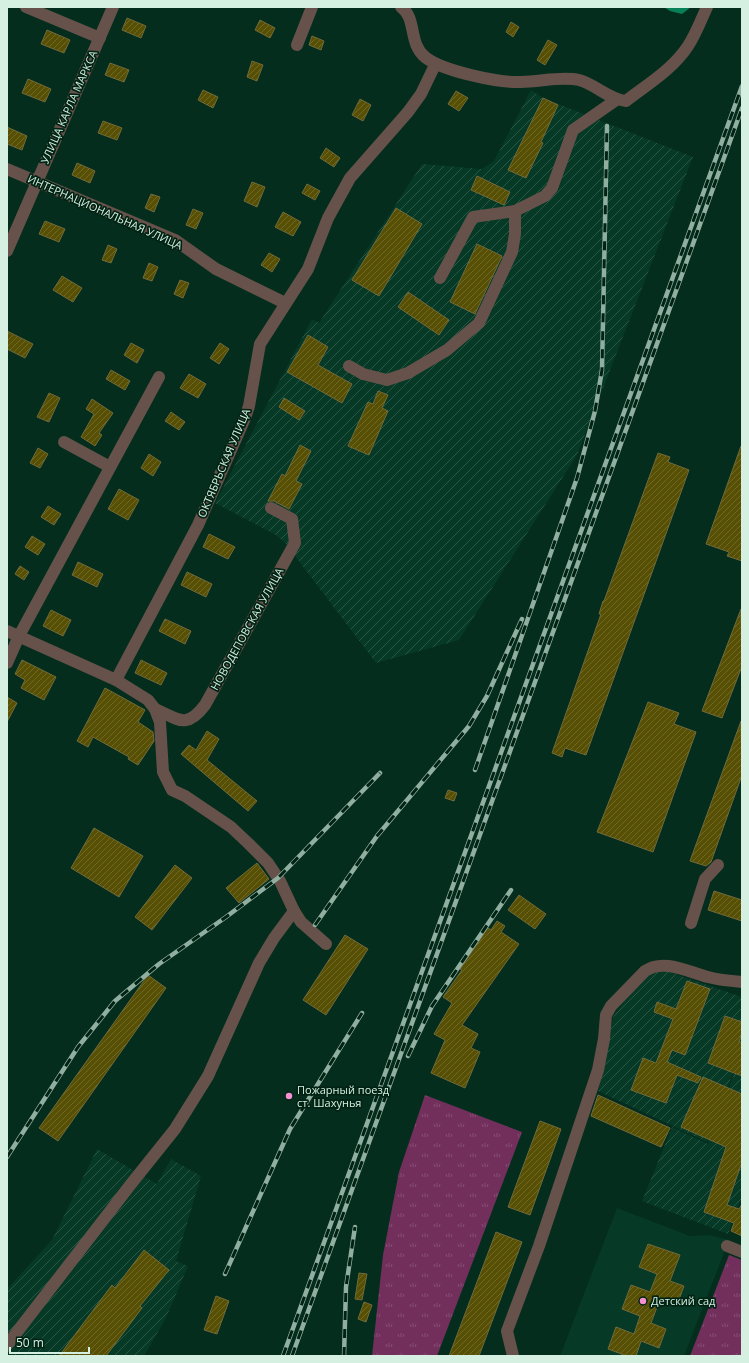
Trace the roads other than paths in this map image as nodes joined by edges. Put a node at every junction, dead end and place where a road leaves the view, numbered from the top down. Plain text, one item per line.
1 (26, 7) edge
2 (113, 7) edge
3 (312, 7) edge
4 (707, 7) edge
5 (408, 9) edge
6 (100, 38) junction
7 (297, 45) dead end
8 (435, 65) junction
9 (616, 100) junction
10 (7, 169) edge
11 (36, 181) junction
12 (515, 211) junction
13 (7, 250) edge
14 (440, 278) dead end
15 (285, 303) junction
16 (349, 366) dead end
17 (159, 376) dead end
18 (64, 442) dead end
19 (110, 467) junction
20 (271, 508) dead end
21 (7, 630) edge
22 (19, 636) junction
23 (7, 663) edge
24 (116, 680) junction
25 (155, 709) junction
26 (718, 865) dead end
27 (294, 911) junction
28 (691, 923) dead end
29 (326, 944) dead end
30 (742, 982) edge
31 (727, 1246) dead end
32 (742, 1252) edge
33 (7, 1345) edge
34 (513, 1356) edge

1 - 6 street
2 - 6 street, УЛИЦА КАРЛА МАРКСА
3 - 7 street
4 - 9 street
5 - 8 street
6 - 11 street, УЛИЦА КАРЛА МАРКСА
8 - 9 street
8 - 15 street, ОКТЯБРЬСКАЯ УЛИЦА
9 - 12 street
10 - 11 street, ИНТЕРНАЦИОНАЛЬНАЯ УЛИЦА
11 - 13 street, УЛИЦА КАРЛА МАРКСА
11 - 15 street, ИНТЕРНАЦИОНАЛЬНАЯ УЛИЦА
12 - 14 street
12 - 16 street
15 - 24 street, ОКТЯБРЬСКАЯ УЛИЦА
17 - 19 street
18 - 19 street
19 - 22 street
20 - 25 street, НОВОДЕПОВСКАЯ УЛИЦА
21 - 22 street
22 - 23 street
22 - 24 street
24 - 25 street
25 - 27 street
26 - 28 street
27 - 29 street
27 - 33 street
30 - 34 street
31 - 32 street

